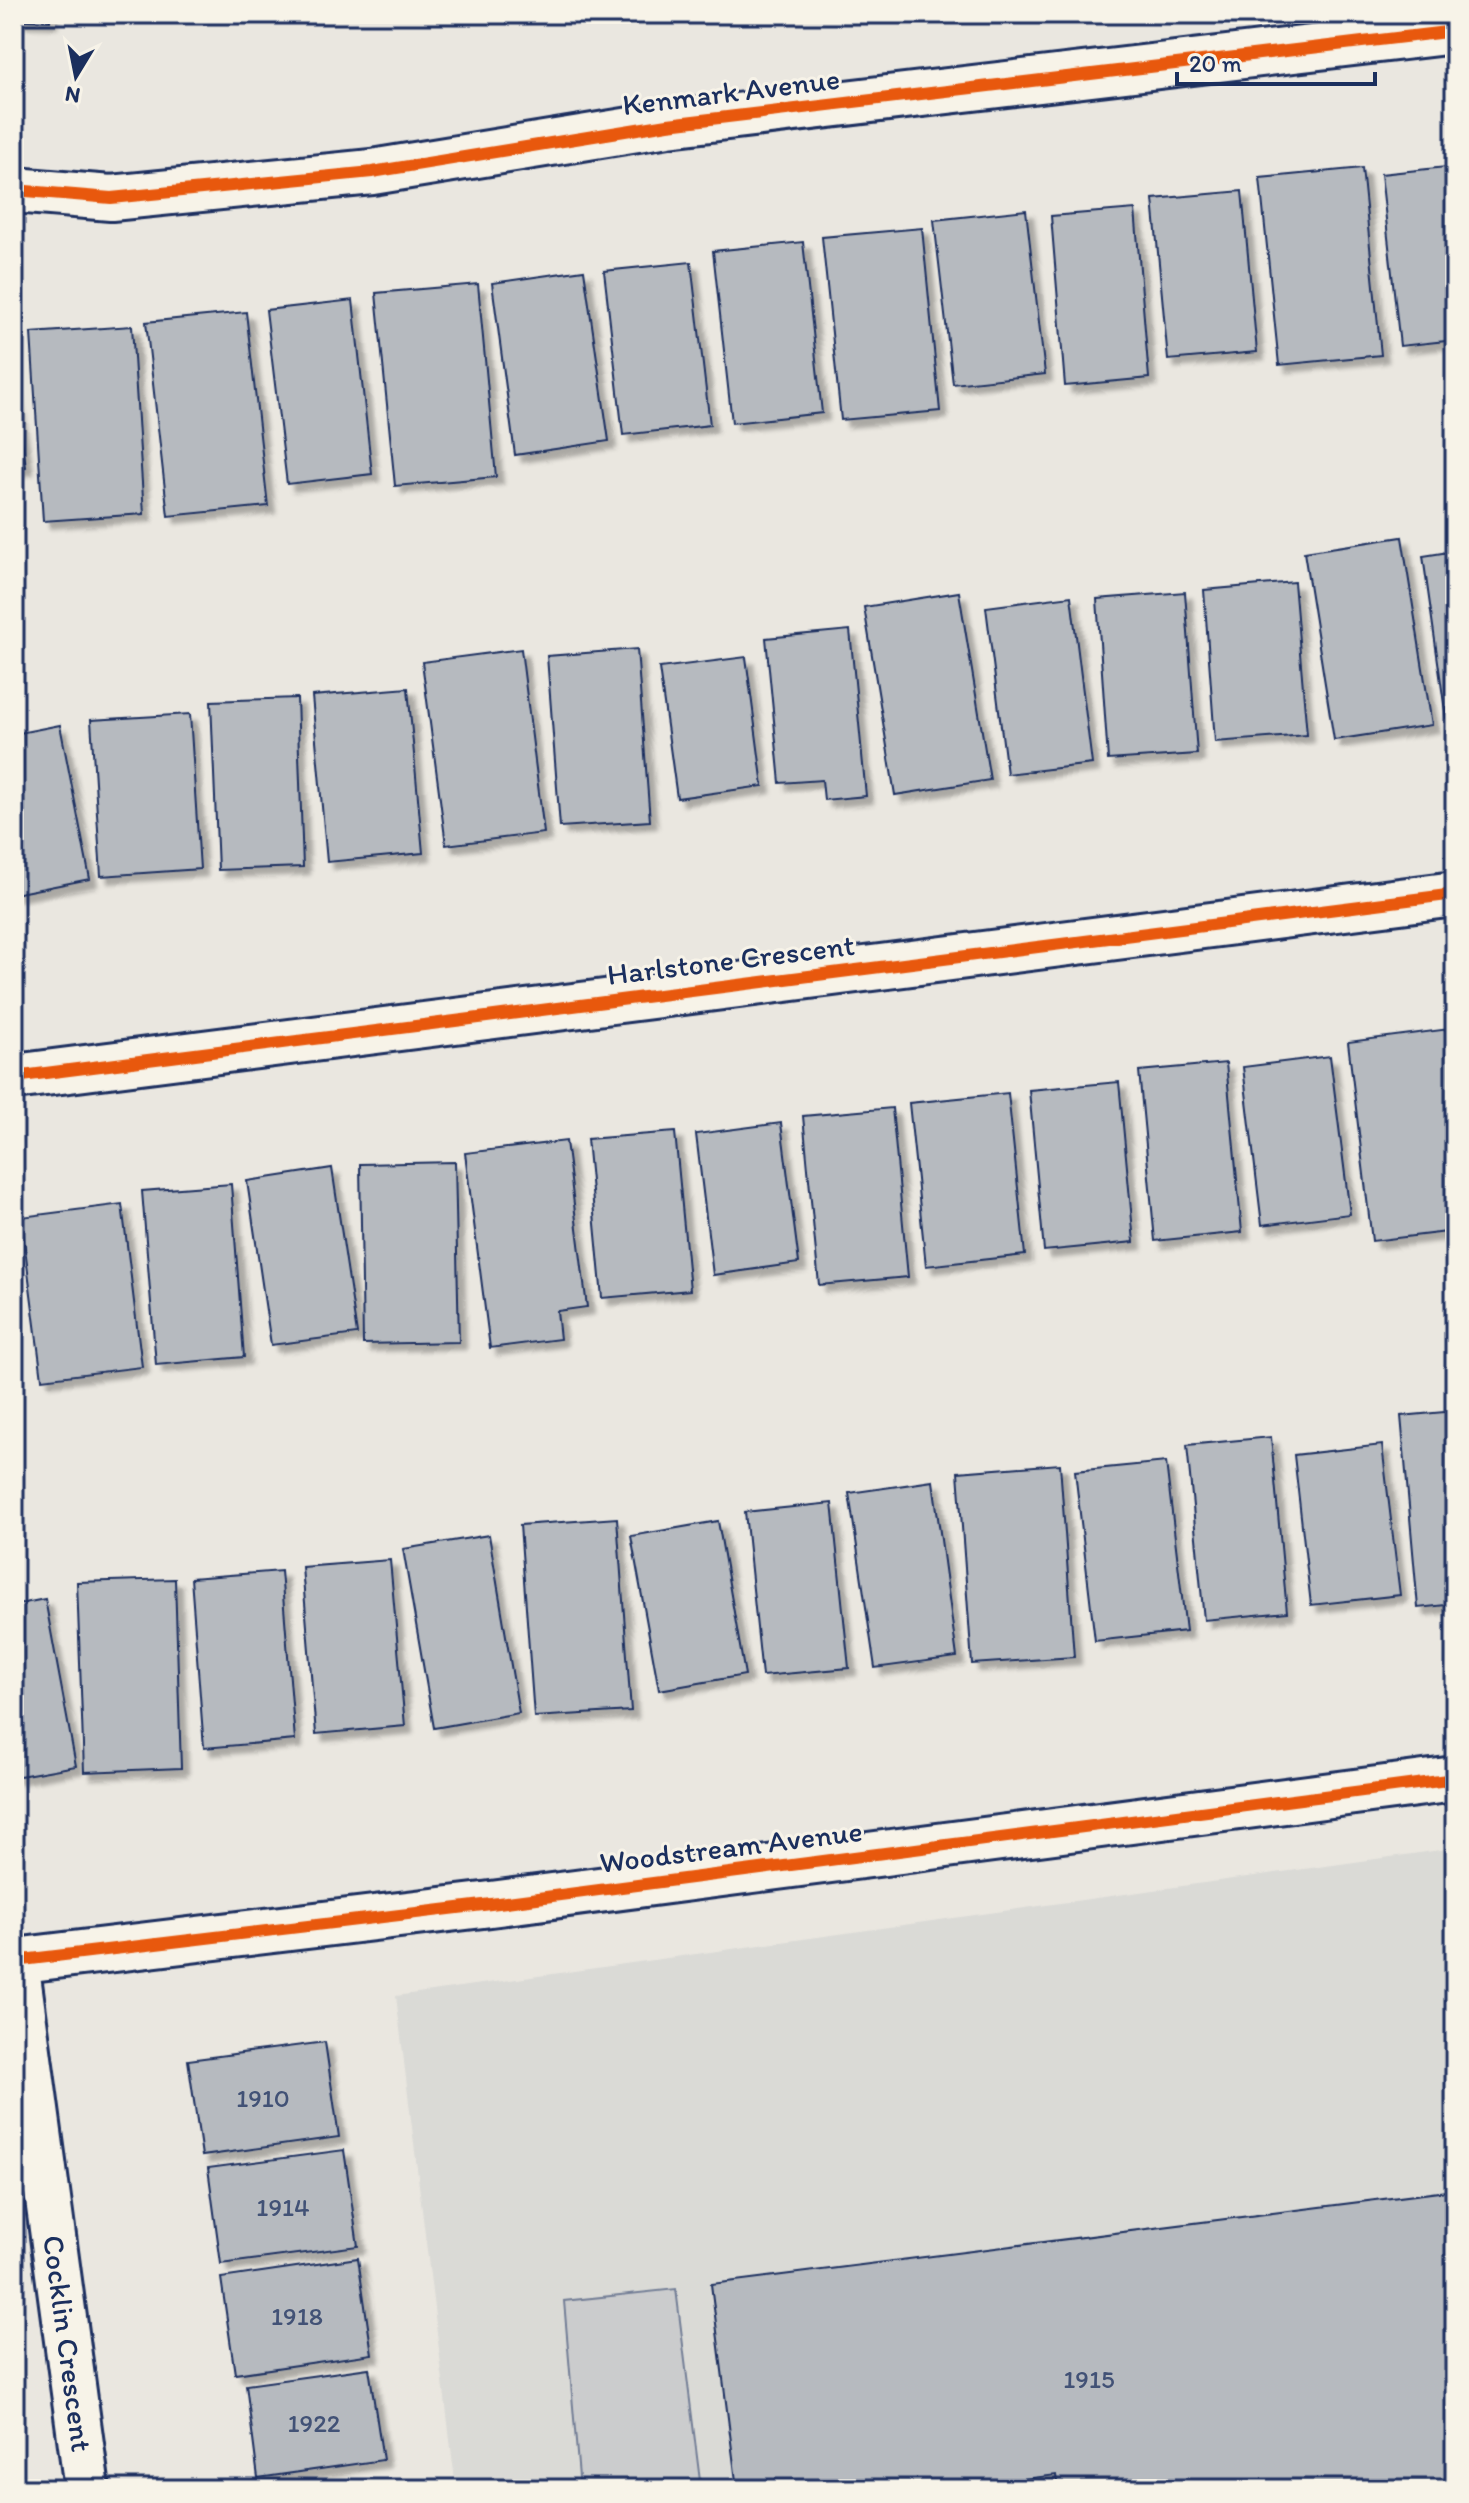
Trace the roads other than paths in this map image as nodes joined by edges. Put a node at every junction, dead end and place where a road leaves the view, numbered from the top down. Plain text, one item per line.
1 (1455, 31) edge
2 (14, 190) edge
3 (1455, 894) edge
4 (14, 1077) edge
5 (1455, 1779) edge
6 (15, 1961) edge
7 (87, 2489) edge

1 - 2 street, Kenmark Avenue
3 - 4 street, Harlstone Crescent
5 - 6 street, Woodstream Avenue
6 - 7 street, Cocklin Crescent

